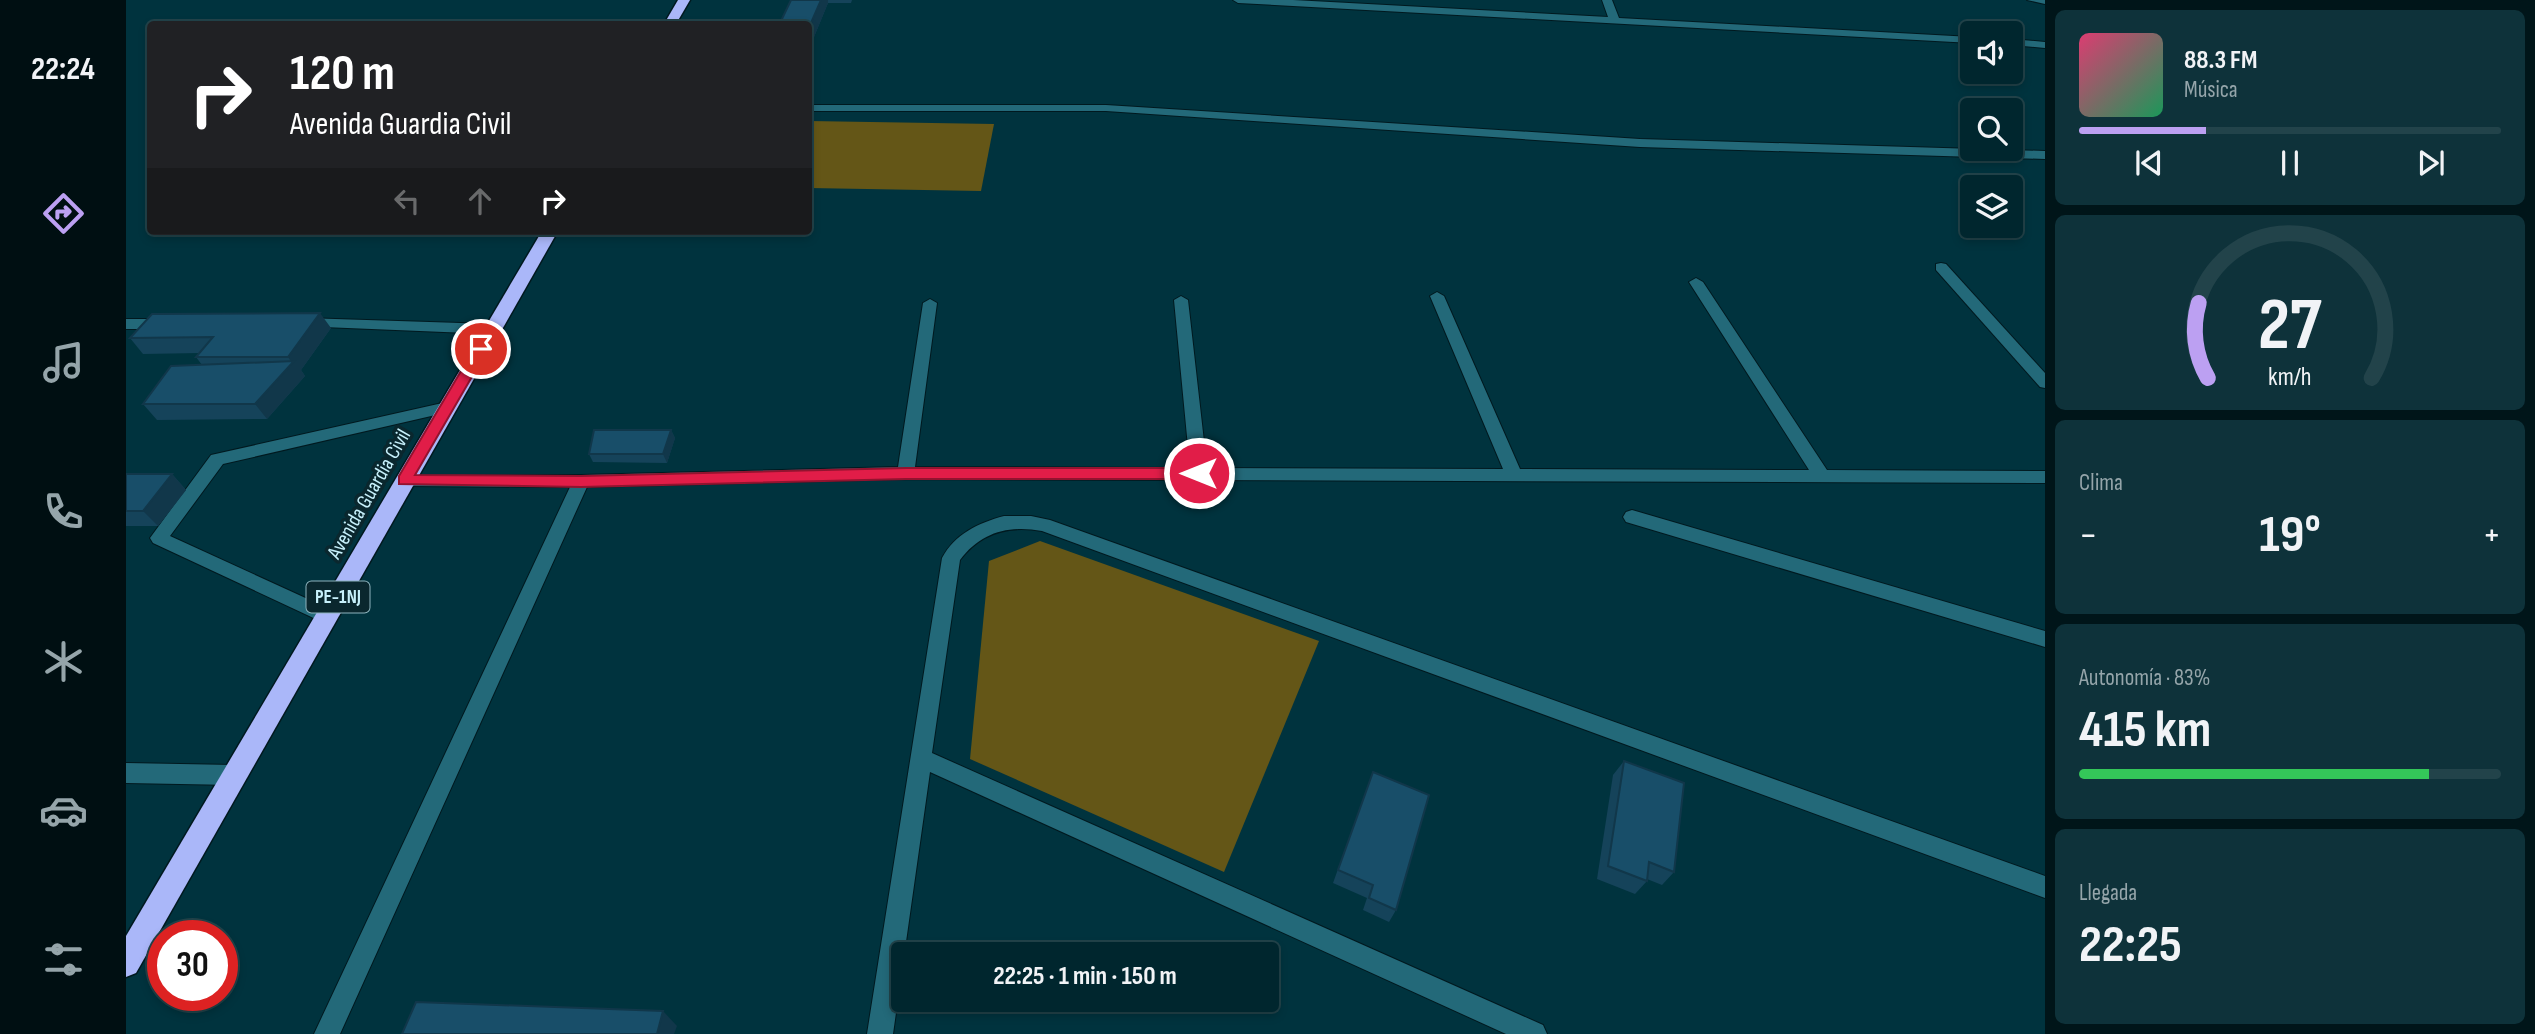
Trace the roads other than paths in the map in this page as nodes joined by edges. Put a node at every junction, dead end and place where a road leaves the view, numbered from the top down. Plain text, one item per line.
1 (684, 0) edge
2 (1238, 0) edge
3 (1607, 0) edge
4 (2032, 0) edge
5 (2045, 1) edge
6 (672, 21) edge
7 (1615, 22) junction
8 (1960, 39) edge
9 (2023, 43) edge
10 (2045, 45) edge
11 (812, 108) edge
12 (2045, 155) edge
13 (548, 235) edge
14 (1941, 267) dead end
15 (1696, 282) dead end
16 (1437, 296) dead end
17 (1181, 300) dead end
18 (930, 303) dead end
19 (284, 323) edge
20 (126, 324) edge
21 (179, 324) edge
22 (492, 329) junction
23 (2045, 383) edge
24 (447, 407) junction
25 (906, 473) junction
26 (1199, 473) junction
27 (1513, 473) junction
28 (1821, 475) junction
29 (2045, 477) edge
30 (405, 480) junction
31 (581, 481) junction
32 (1632, 517) dead end
33 (327, 616) junction
34 (2045, 639) edge
35 (922, 759) junction
36 (126, 773) edge
37 (234, 775) junction
38 (2045, 887) edge
39 (126, 963) edge
40 (327, 1034) edge
41 (880, 1034) edge
42 (1534, 1034) edge

1 - 6 highway
2 - 7 street
3 - 7 street
4 - 5 street
7 - 8 street
9 - 10 street
11 - 12 street
13 - 22 highway, Avenida Guardia Civil / PE-1NJ
14 - 23 street
15 - 28 street
16 - 27 street
17 - 26 street
18 - 25 street
19 - 22 street
20 - 21 street
22 - 24 highway, Avenida Guardia Civil / PE-1NJ
24 - 30 highway, Avenida Guardia Civil / PE-1NJ
24 - 33 street
25 - 26 street
25 - 31 street
26 - 27 street
27 - 28 street
28 - 29 street
30 - 31 street
30 - 33 highway, Avenida Guardia Civil / PE-1NJ
31 - 40 street
32 - 34 street
33 - 37 highway, Avenida Guardia Civil / PE-1NJ
35 - 38 street
35 - 41 street
35 - 42 street
36 - 37 street
37 - 39 highway, Avenida Guardia Civil / PE-1NJ

